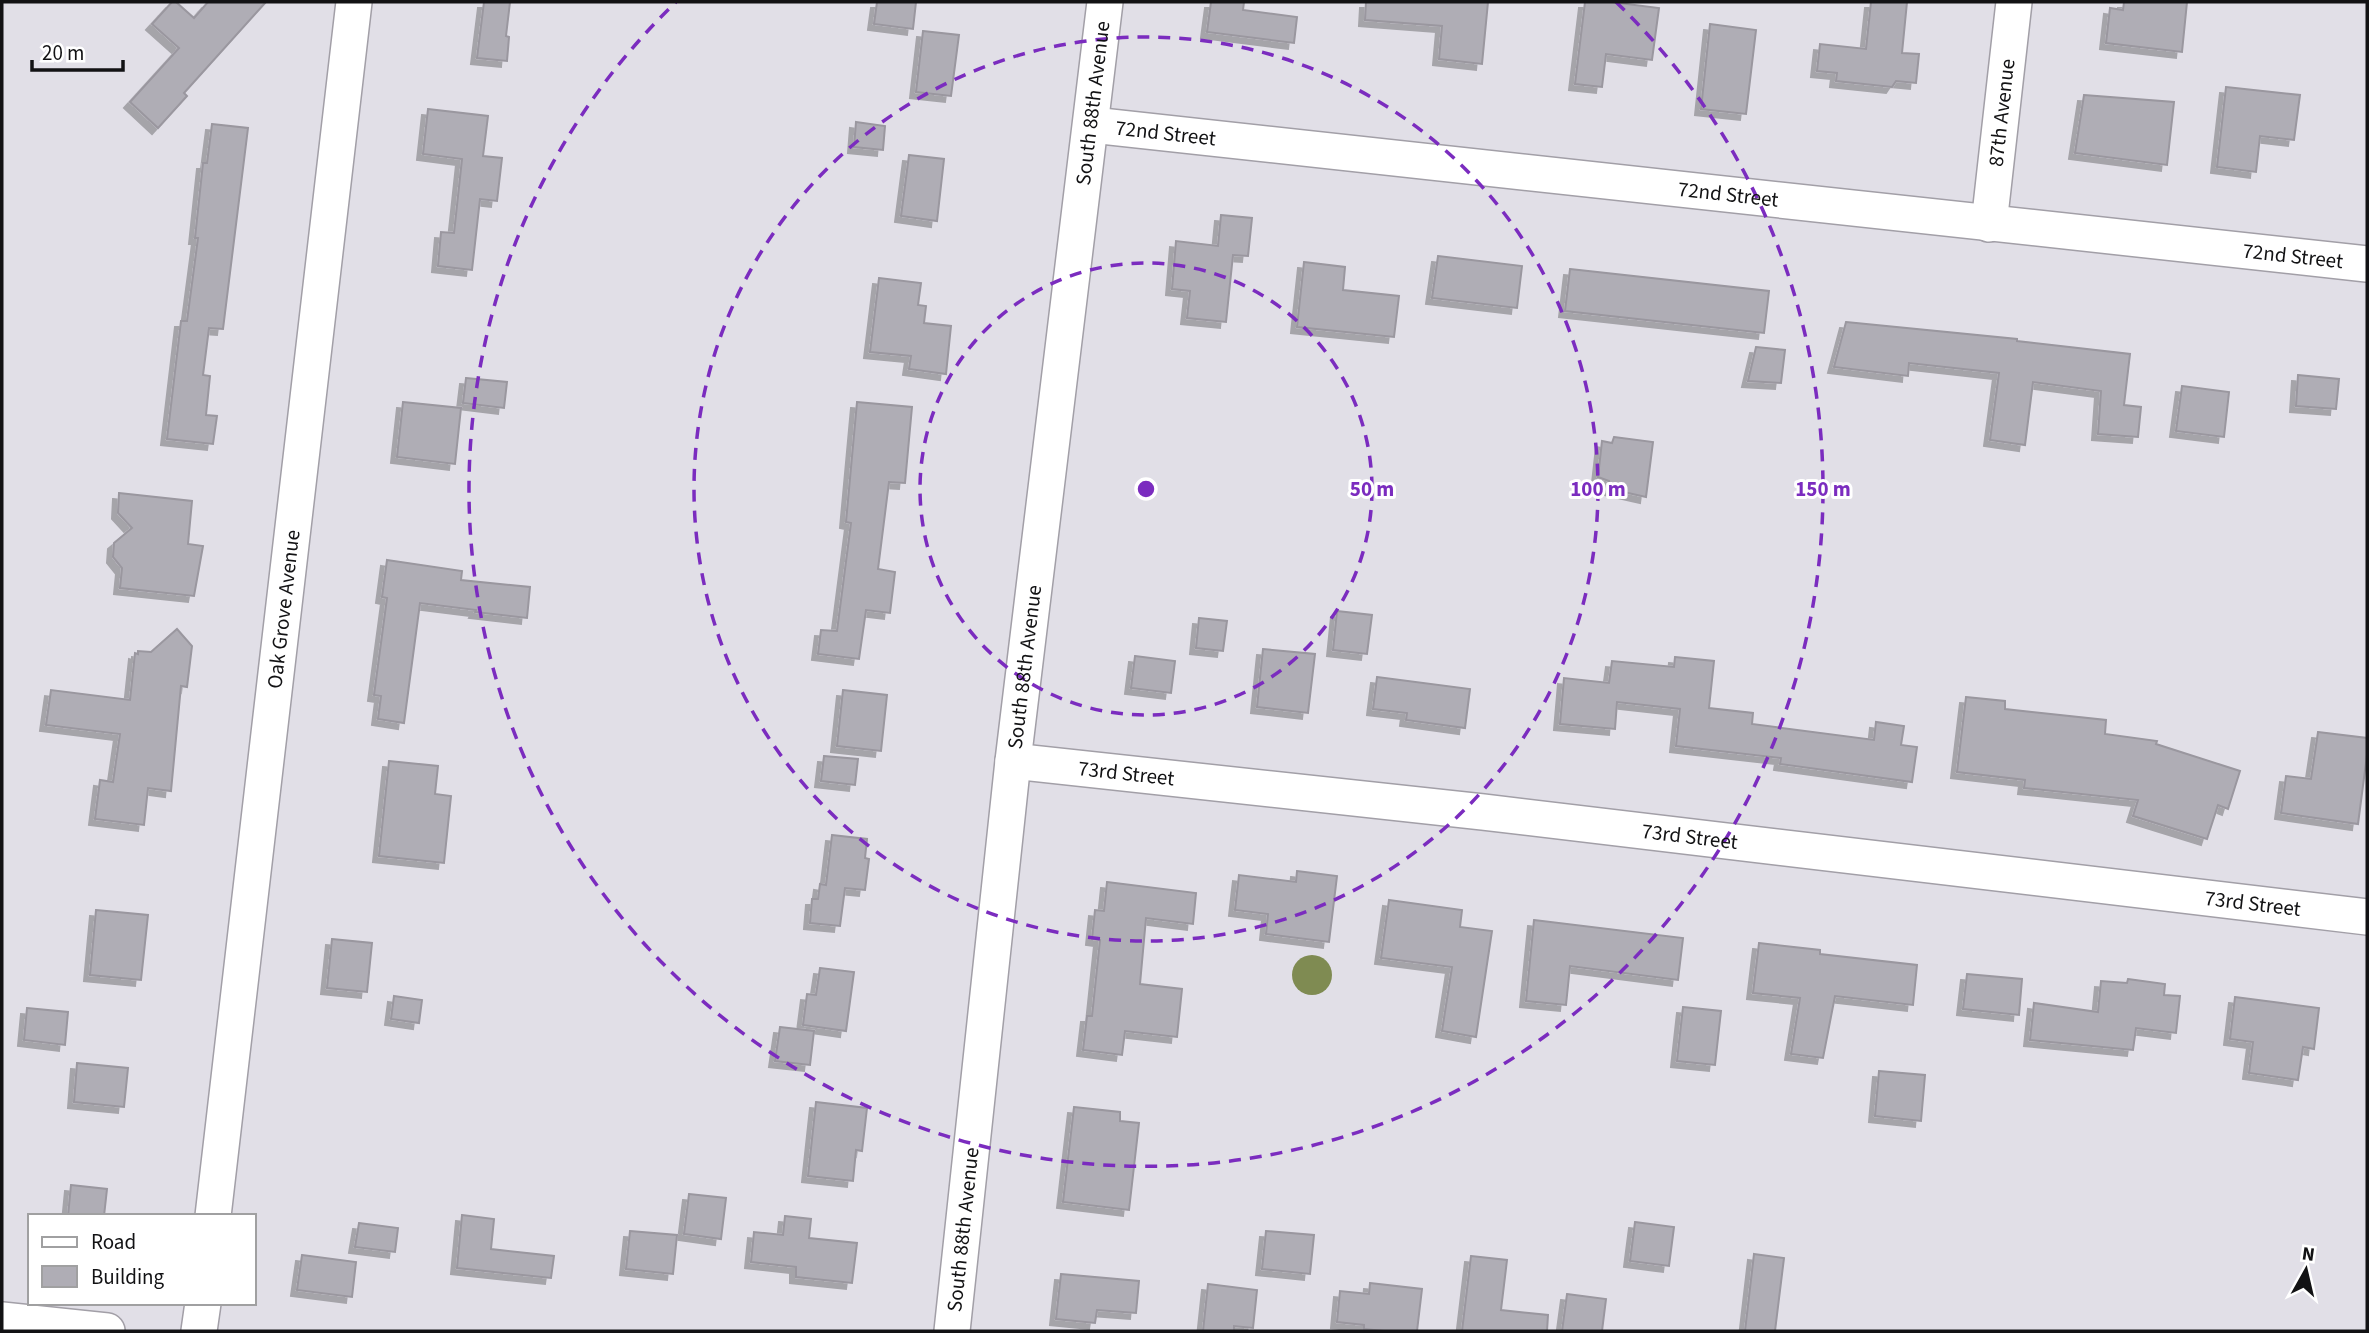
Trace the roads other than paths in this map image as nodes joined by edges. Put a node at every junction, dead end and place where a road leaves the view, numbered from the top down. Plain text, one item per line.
1 (354, 2) edge
2 (1105, 2) edge
3 (2014, 2) edge
4 (1091, 125) junction
5 (1989, 224) junction
6 (2367, 264) edge
7 (1013, 761) junction
8 (2367, 917) edge
9 (213, 1214) edge
10 (202, 1305) edge
11 (2, 1320) edge
12 (107, 1331) edge
13 (199, 1331) edge
14 (952, 1331) edge

1 - 9 street, Oak Grove Avenue
2 - 4 street, South 88th Avenue
3 - 5 street, 87th Avenue
4 - 5 street, 72nd Street
4 - 7 street, South 88th Avenue
5 - 6 street, 72nd Street
7 - 8 street, 73rd Street
7 - 14 street, South 88th Avenue
10 - 13 street
11 - 12 street

